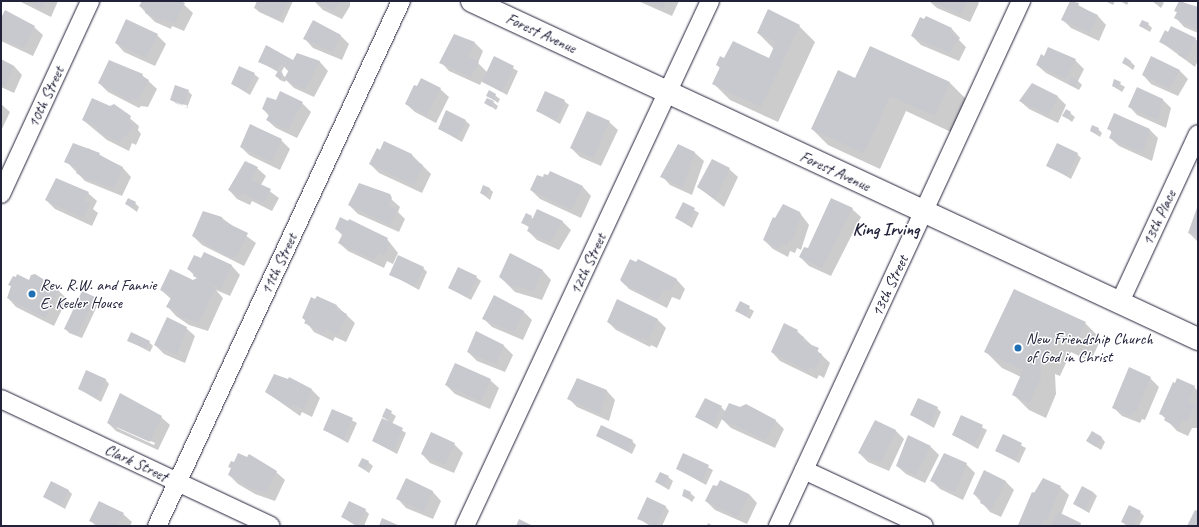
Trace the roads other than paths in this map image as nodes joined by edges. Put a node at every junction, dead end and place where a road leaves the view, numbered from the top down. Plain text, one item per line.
1 (90, 1) edge
2 (400, 1) edge
3 (472, 1) edge
4 (710, 1) edge
5 (1021, 1) edge
6 (668, 92) junction
7 (1198, 134) edge
8 (1, 194) edge
9 (922, 212) junction
10 (1120, 302) junction
11 (1198, 339) edge
12 (1, 399) edge
13 (804, 470) junction
14 (178, 483) junction
15 (157, 526) edge
16 (270, 526) edge
17 (465, 526) edge
18 (778, 526) edge
19 (924, 526) edge

1 - 8 street, 10th Street
2 - 14 street, 11th Street
3 - 6 street, Forest Avenue
4 - 6 street, 12th Street
5 - 9 street, 13th Street
6 - 9 street, Forest Avenue
6 - 17 street, 12th Street
7 - 10 street, 13th Place
9 - 10 street, Forest Avenue
9 - 13 street, 13th Street
10 - 11 street, Forest Avenue
12 - 14 street, Clark Street
13 - 18 street, 13th Street
13 - 19 street
14 - 15 street, 11th Street
14 - 16 street, Clark Street

